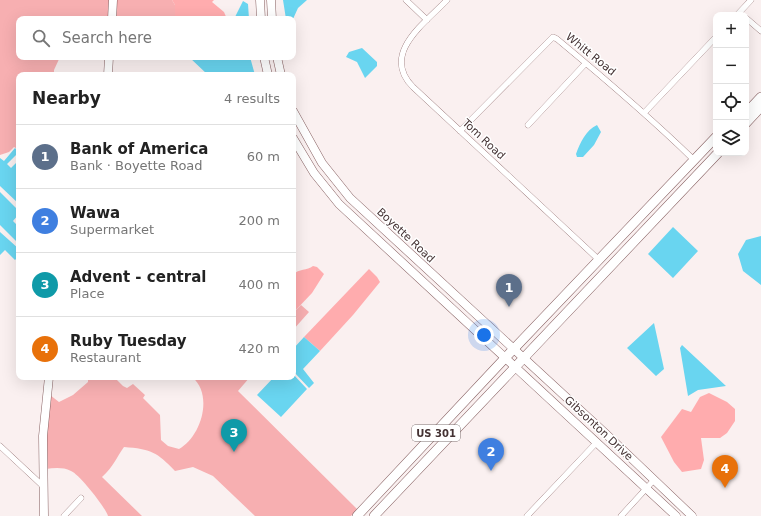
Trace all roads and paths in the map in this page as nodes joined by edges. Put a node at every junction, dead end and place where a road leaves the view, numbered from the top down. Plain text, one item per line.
1 (113, 0) edge
2 (260, 0) edge
3 (272, 0) edge
4 (406, 0) edge
5 (447, 0) edge
6 (751, 0) edge
7 (742, 12) edge
8 (112, 16) edge
9 (261, 16) edge
10 (272, 16) edge
11 (427, 20) junction
12 (749, 21) edge
13 (761, 32) edge
14 (713, 40) edge
15 (109, 60) edge
16 (265, 60) edge
17 (278, 60) edge
18 (585, 64) junction
19 (108, 72) edge
20 (267, 72) edge
21 (280, 72) edge
22 (761, 89) edge
23 (761, 97) edge
24 (749, 102) edge
25 (761, 107) edge
26 (749, 110) edge
27 (644, 113) junction
28 (296, 117) edge
29 (749, 120) edge
30 (528, 125) dead end
31 (460, 131) junction
32 (713, 140) edge
33 (296, 143) edge
34 (713, 149) edge
35 (715, 156) edge
36 (694, 160) junction
37 (704, 167) junction
38 (624, 252) junction
39 (598, 259) junction
40 (514, 348) junction
41 (506, 357) junction
42 (524, 358) junction
43 (516, 366) junction
44 (49, 380) edge
45 (429, 441) junction
46 (597, 442) junction
47 (0, 446) edge
48 (654, 480) junction
49 (44, 487) junction
50 (647, 488) junction
51 (81, 498) dead end
52 (384, 505) junction
53 (44, 516) edge
54 (64, 516) edge
55 (357, 516) edge
56 (374, 516) edge
57 (527, 516) edge
58 (621, 516) edge
59 (676, 516) edge
60 (692, 516) edge

1 - 8 main road
2 - 9 main road
3 - 10 main road
4 - 11 street
5 - 11 street, Tom Road
6 - 7 street
11 - 31 street, Tom Road
12 - 13 street
14 - 27 street
15 - 19 main road
16 - 20 main road
17 - 21 main road
18 - 27 street, Whitt Road
18 - 30 street
18 - 31 street, Whitt Road
22 - 24 main road
23 - 26 main road
25 - 29 main road
27 - 36 street, Whitt Road
28 - 40 main road, Boyette Road
31 - 39 street, Tom Road
32 - 36 main road, US 301
33 - 41 main road, Boyette Road
34 - 37 main road
35 - 37 main road, US 301
36 - 38 main road
36 - 39 main road, US 301
37 - 38 main road, US 301
38 - 42 main road, US 301
39 - 40 main road, US 301
40 - 41 main road, US 301
40 - 42 main road, Boyette Road
41 - 43 main road, Gibsonton Drive
41 - 45 main road, US 301
42 - 43 main road, US 301
42 - 48 main road, Gibsonton Drive
43 - 46 main road, Gibsonton Drive
43 - 52 main road, US 301
44 - 49 main road
45 - 52 main road
45 - 55 main road, US 301
46 - 50 main road, Gibsonton Drive
46 - 57 street
47 - 49 street
48 - 50 street
48 - 60 main road, Gibsonton Drive
49 - 53 main road
50 - 58 street
50 - 59 main road, Gibsonton Drive
51 - 54 street
52 - 56 main road, US 301

